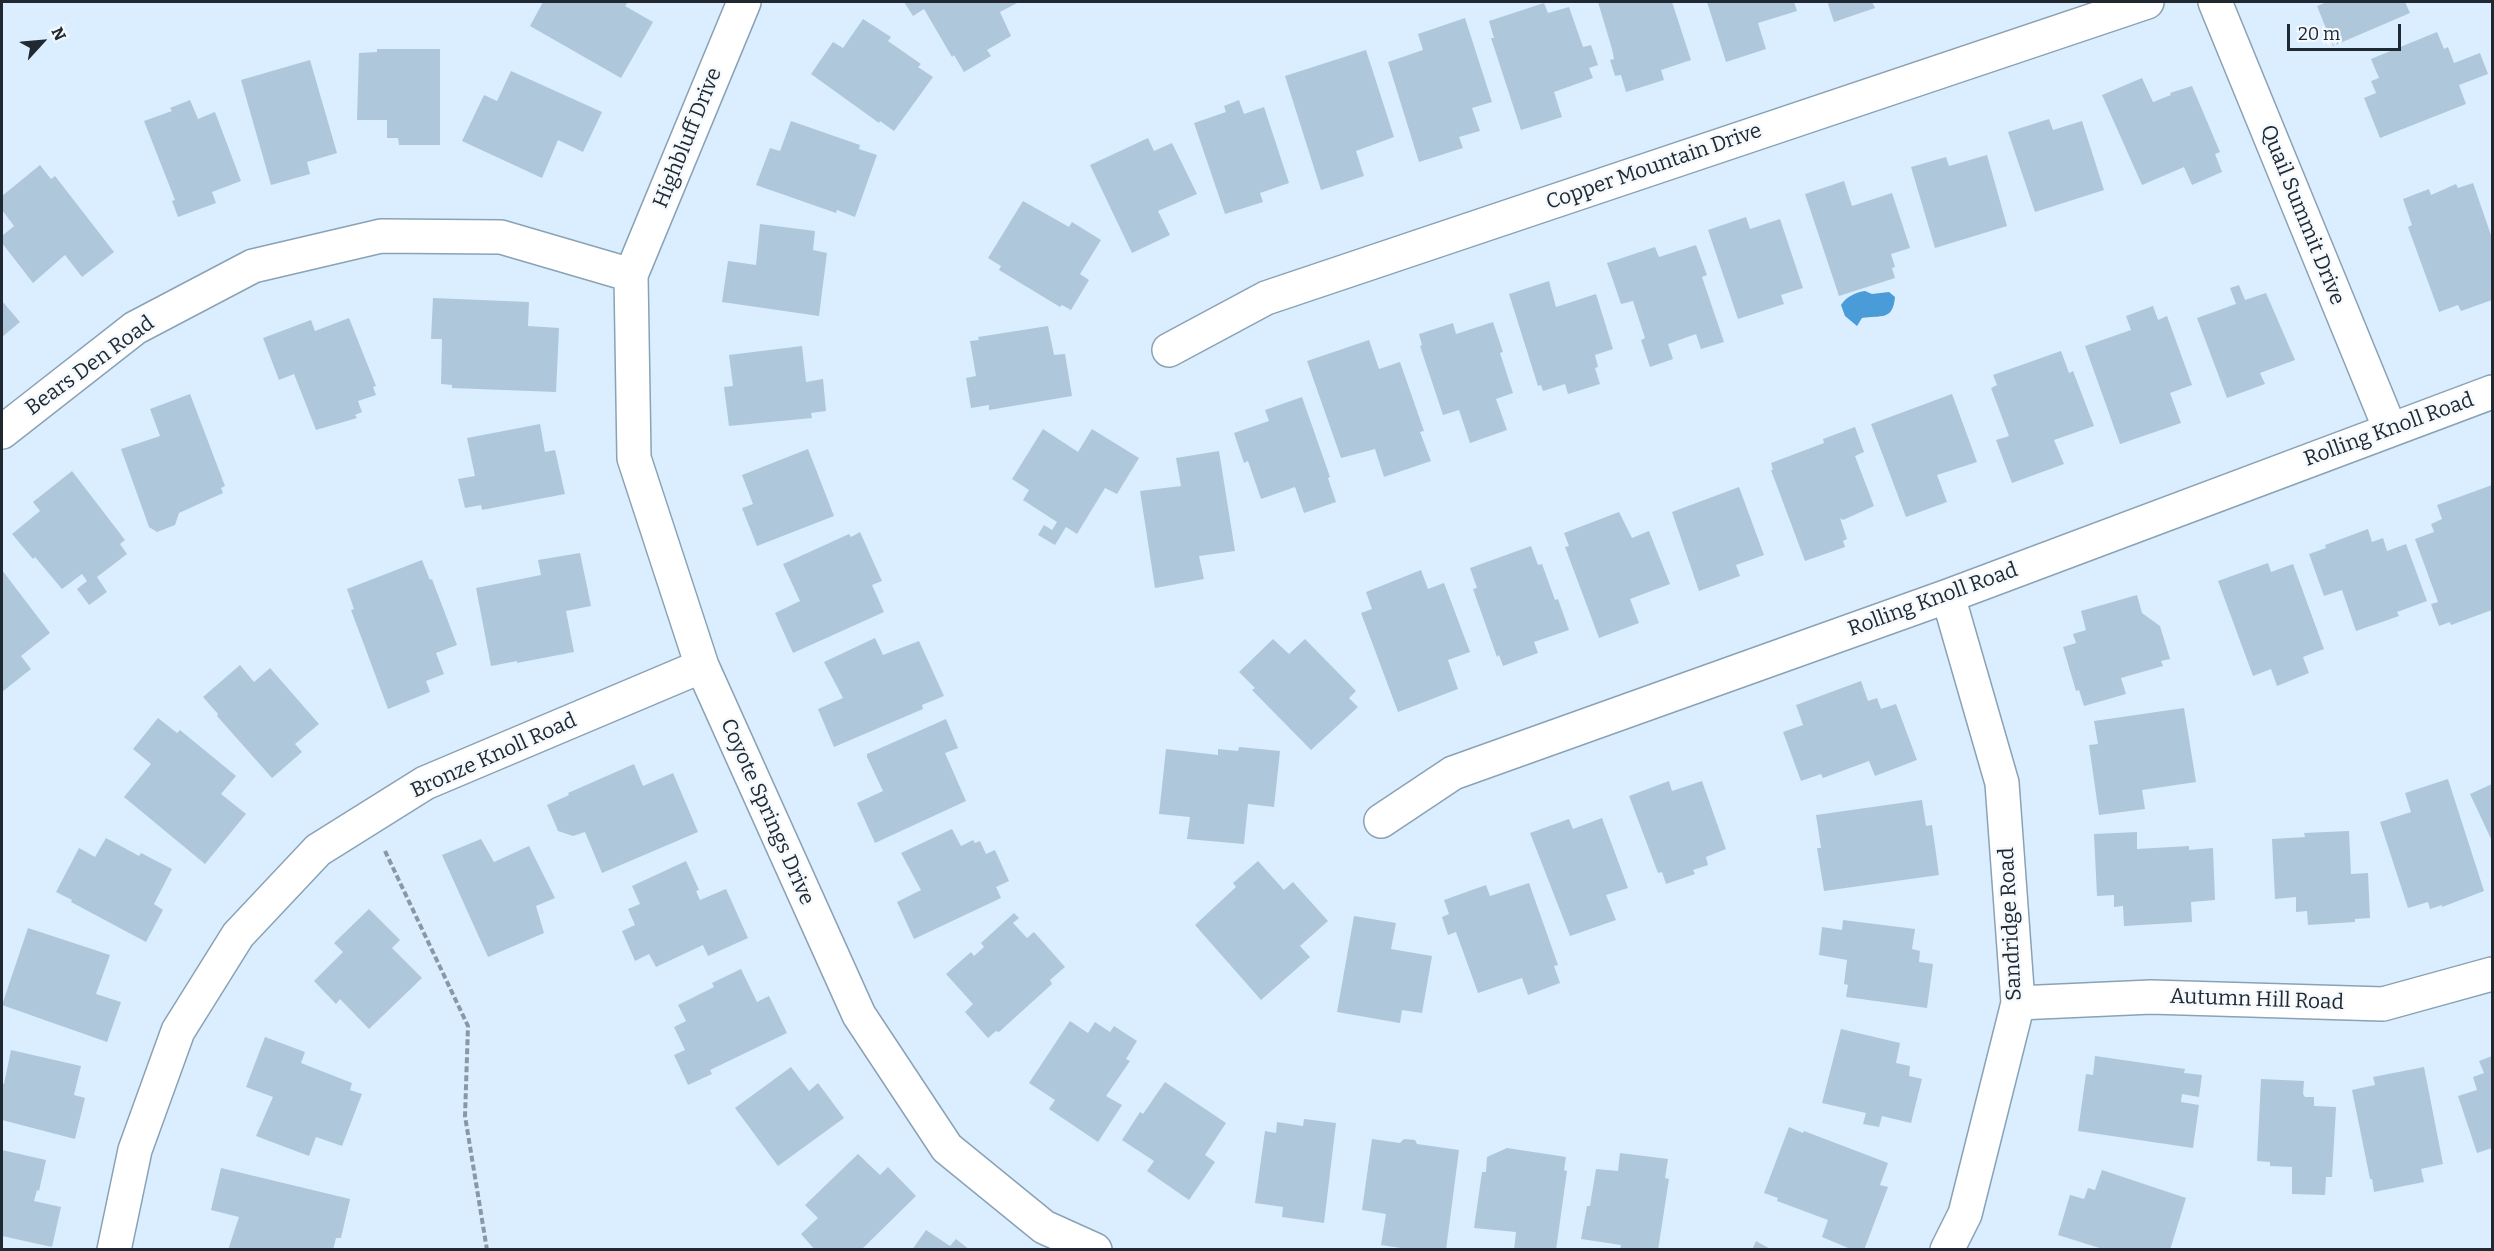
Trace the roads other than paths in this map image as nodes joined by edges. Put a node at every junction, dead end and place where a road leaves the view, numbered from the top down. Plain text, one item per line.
1 (744, 2) edge
2 (2147, 2) edge
3 (2215, 2) edge
4 (632, 275) junction
5 (1168, 350) dead end
6 (2493, 392) edge
7 (2390, 429) junction
8 (2, 432) edge
9 (1948, 596) junction
10 (702, 666) junction
11 (1381, 821) dead end
12 (2493, 974) edge
13 (2018, 1003) junction
14 (114, 1250) edge
15 (1095, 1250) edge
16 (1947, 1250) edge

1 - 4 street, Highbluff Drive
2 - 5 street, Copper Mountain Drive
3 - 7 street, Quail Summit Drive
4 - 8 street, Bears Den Road
4 - 10 street, Coyote Springs Drive
6 - 7 street, Rolling Knoll Road
7 - 9 street, Rolling Knoll Road
9 - 11 street, Rolling Knoll Road
9 - 13 street, Sandridge Road
10 - 14 street, Bronze Knoll Road
10 - 15 street, Coyote Springs Drive
12 - 13 street, Autumn Hill Road
13 - 16 street, Sandridge Road

